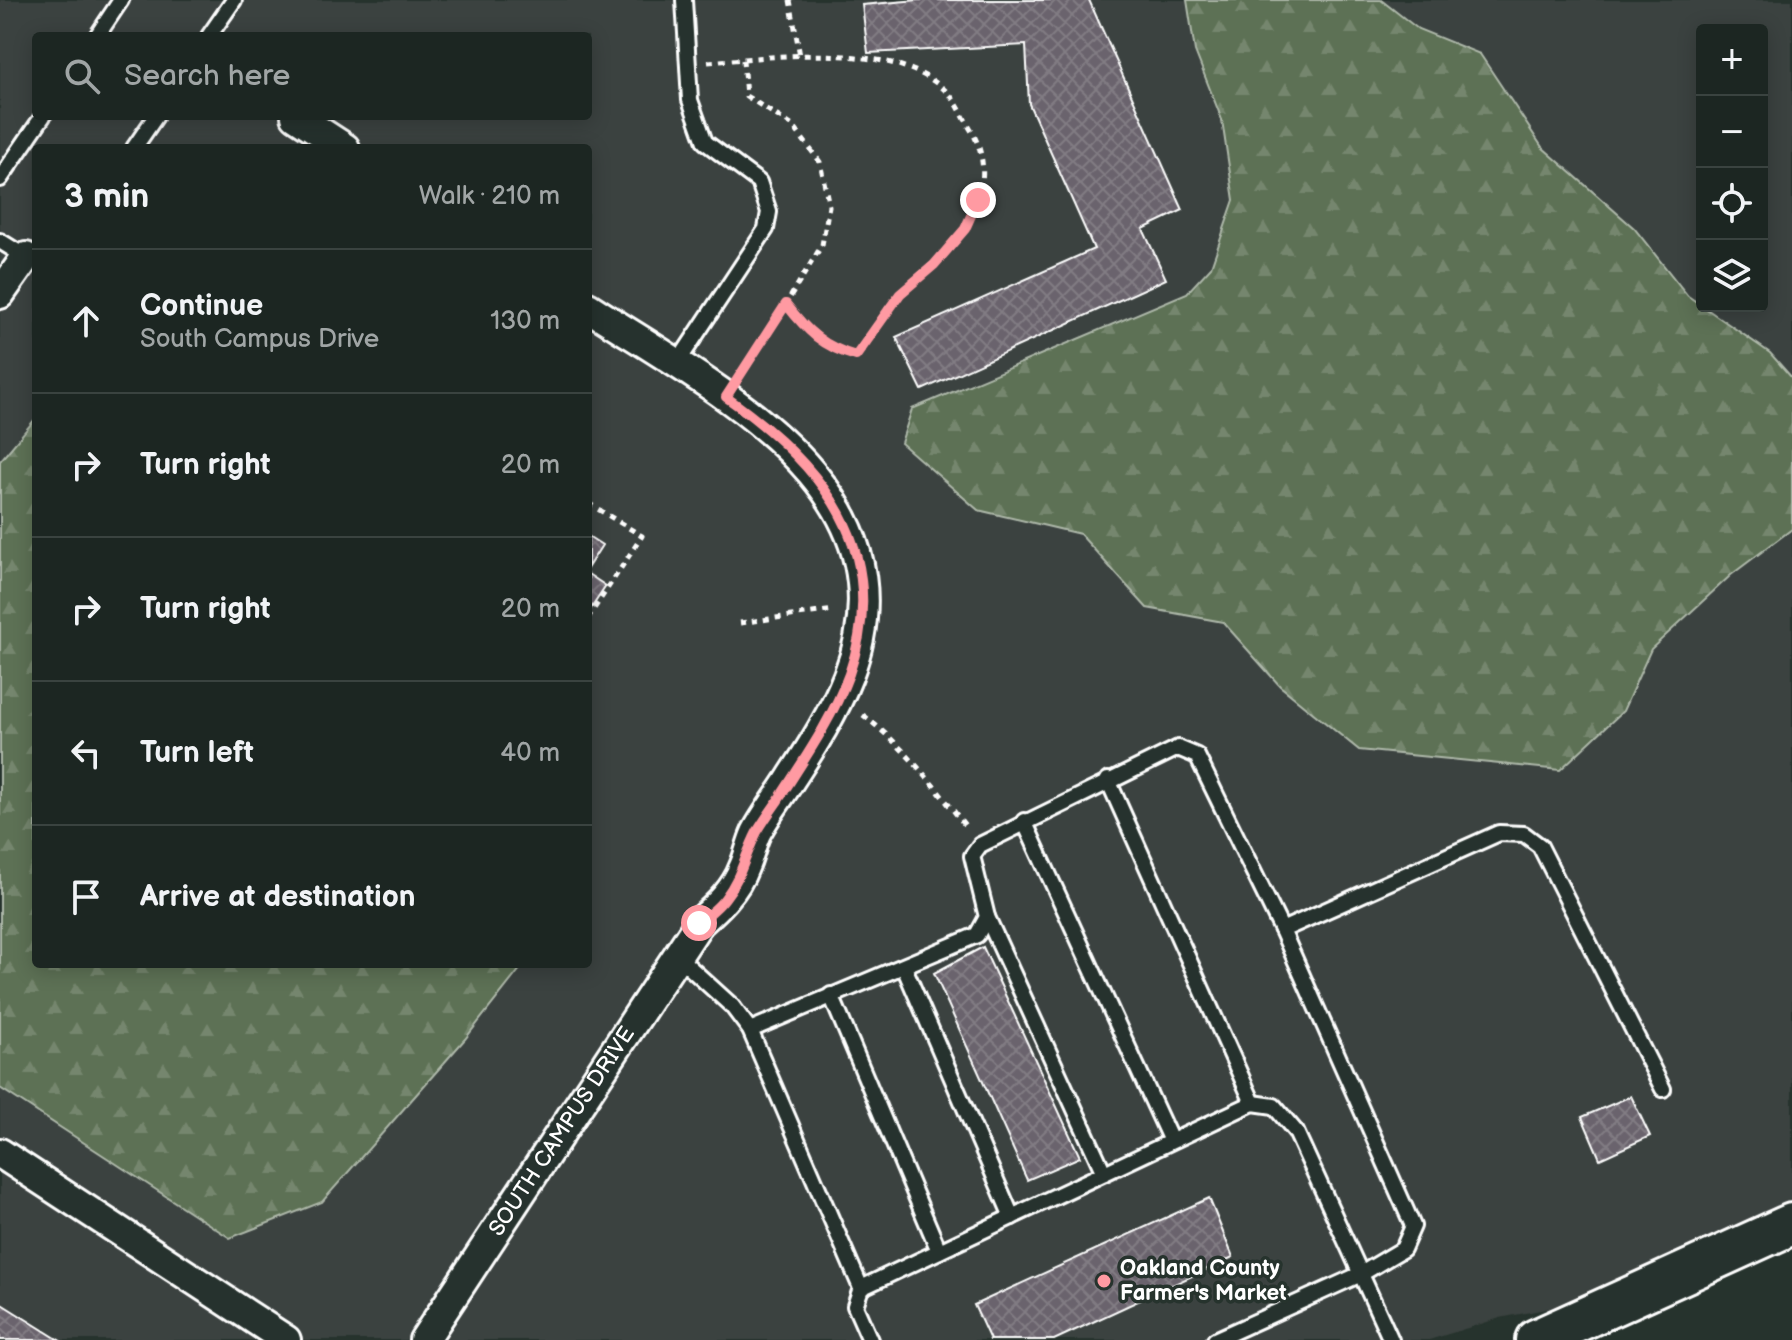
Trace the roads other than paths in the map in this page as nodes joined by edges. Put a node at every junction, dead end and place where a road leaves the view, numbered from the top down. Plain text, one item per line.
1 (121, 0) edge
2 (234, 0) edge
3 (684, 0) edge
4 (100, 32) edge
5 (212, 32) edge
6 (40, 120) edge
7 (153, 120) edge
8 (302, 120) edge
9 (137, 144) edge
10 (339, 144) edge
11 (0, 179) edge
12 (0, 241) edge
13 (31, 261) edge
14 (0, 294) edge
15 (592, 310) edge
16 (676, 365) junction
17 (1108, 780) junction
18 (1024, 821) junction
19 (987, 917) junction
20 (1282, 930) junction
21 (677, 956) junction
22 (904, 967) junction
23 (831, 995) junction
24 (750, 1030) junction
25 (1663, 1089) dead end
26 (1253, 1103) junction
27 (1171, 1141) junction
28 (0, 1153) edge
29 (1104, 1173) junction
30 (1012, 1217) junction
31 (1792, 1224) edge
32 (939, 1251) junction
33 (1361, 1274) junction
34 (861, 1288) junction
35 (286, 1340) edge
36 (424, 1340) edge
37 (870, 1340) edge
38 (1215, 1340) edge
39 (1391, 1340) edge
40 (1536, 1340) edge

1 - 4 lane
2 - 5 lane
3 - 16 lane
6 - 11 lane
7 - 9 lane
8 - 10 street
12 - 13 lane
13 - 14 street
15 - 16 street, SOUTH CAMPUS DRIVE
16 - 21 street, SOUTH CAMPUS DRIVE
17 - 18 lane
17 - 20 lane
17 - 26 lane
18 - 19 lane
18 - 27 lane
19 - 22 lane
19 - 29 lane
20 - 25 lane
20 - 33 lane
21 - 24 lane
21 - 36 street, SOUTH CAMPUS DRIVE
22 - 23 lane
22 - 30 lane
23 - 24 lane
23 - 32 lane
24 - 34 lane
26 - 27 lane
26 - 33 lane
27 - 29 lane
28 - 35 street
29 - 30 lane
30 - 32 lane
31 - 40 main road
32 - 34 lane
33 - 38 lane
33 - 39 lane
34 - 37 lane

